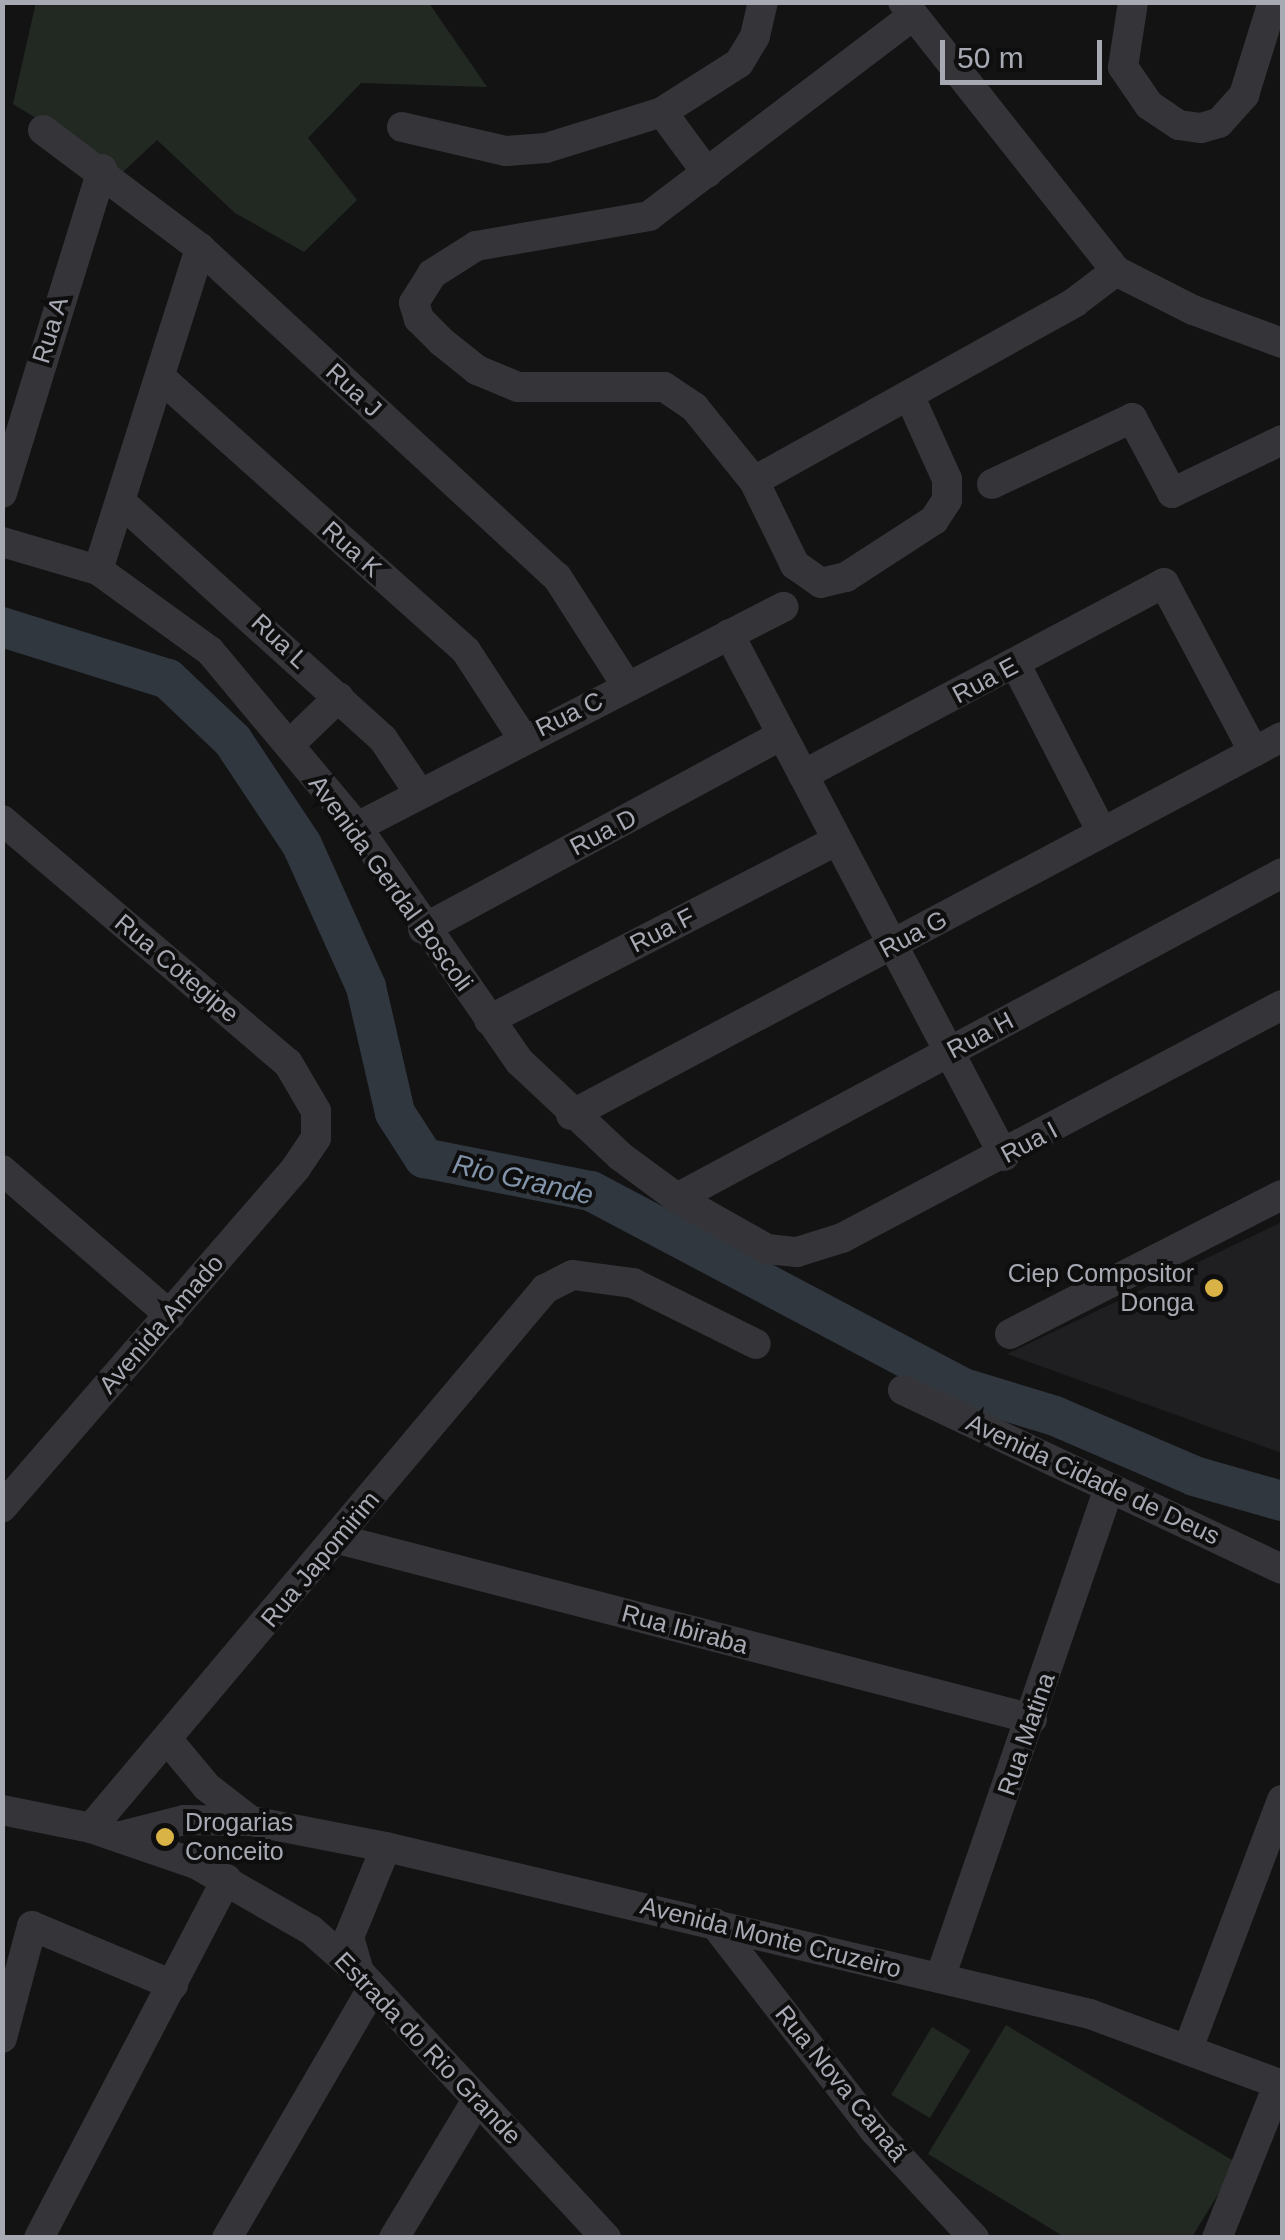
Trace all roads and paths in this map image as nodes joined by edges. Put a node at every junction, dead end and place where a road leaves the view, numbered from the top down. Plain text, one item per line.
1 (762, 2) edge
2 (1133, 2) edge
3 (1273, 2) edge
4 (907, 10) edge
5 (662, 112) junction
6 (402, 127) dead end
7 (43, 130) dead end
8 (102, 169) junction
9 (707, 173) junction
10 (200, 248) junction
11 (1116, 271) junction
12 (1282, 343) edge
13 (162, 378) junction
14 (909, 395) junction
15 (1282, 440) edge
16 (754, 481) junction
17 (992, 484) dead end
18 (2, 493) edge
19 (122, 504) junction
20 (2, 542) edge
21 (98, 570) junction
22 (784, 607) dead end
23 (729, 634) junction
24 (1016, 664) junction
25 (627, 686) junction
26 (339, 697) junction
27 (782, 735) junction
28 (522, 737) junction
29 (1282, 738) edge
30 (289, 745) junction
31 (1254, 752) junction
32 (804, 774) junction
33 (420, 794) junction
34 (2, 820) edge
35 (357, 827) junction
36 (1102, 832) junction
37 (836, 840) junction
38 (1282, 873) edge
39 (423, 928) junction
40 (892, 945) junction
41 (1282, 1005) edge
42 (489, 1020) junction
43 (948, 1052) junction
44 (571, 1116) junction
45 (316, 1138) joint
46 (1004, 1156) junction
47 (2, 1170) edge
48 (1282, 1195) edge
49 (677, 1198) junction
50 (767, 1249) joint
51 (170, 1315) junction
52 (1010, 1334) dead end
53 (756, 1344) dead end
54 (903, 1390) dead end
55 (1109, 1488) junction
56 (2, 1507) edge
57 (338, 1538) junction
58 (1282, 1569) edge
59 (1032, 1719) junction
60 (167, 1739) junction
61 (1282, 1800) edge
62 (2, 1810) edge
63 (251, 1822) junction
64 (106, 1832) junction
65 (386, 1847) junction
66 (226, 1879) junction
67 (714, 1922) junction
68 (339, 1941) junction
69 (940, 1978) junction
70 (366, 1980) junction
71 (174, 1985) junction
72 (2, 2038) edge
73 (1189, 2046) junction
74 (1280, 2084) edge
75 (477, 2100) junction
76 (39, 2238) edge
77 (227, 2238) edge
78 (394, 2238) edge
79 (606, 2238) edge
80 (974, 2238) edge
81 (1216, 2238) edge

1 - 5 street
2 - 3 street
4 - 9 street
4 - 11 street
5 - 6 street
5 - 9 street
7 - 8 street, Rua J
8 - 10 street, Rua J
8 - 18 street, Rua A
9 - 16 street
10 - 13 street
10 - 25 street, Rua J
11 - 12 street
11 - 14 street
13 - 19 street
13 - 28 street, Rua K
14 - 16 street
14 - 16 street
15 - 17 street
19 - 21 street
19 - 26 street, Rua L
20 - 21 street, Avenida Gerdal Boscoli
21 - 30 street, Avenida Gerdal Boscoli
22 - 23 street, Rua C
23 - 25 street, Rua C
23 - 27 street
24 - 31 street, Rua E
24 - 32 street, Rua E
24 - 36 street
25 - 28 street, Rua C
26 - 30 street
26 - 33 street, Rua L
27 - 32 street
27 - 39 street, Rua D
28 - 33 street, Rua C
29 - 31 street, Rua G
30 - 35 street, Avenida Gerdal Boscoli
31 - 36 street, Rua G
32 - 37 street
33 - 35 street, Rua C
34 - 45 street, Rua Cotegipe
35 - 39 street, Avenida Gerdal Boscoli
36 - 40 street, Rua G
37 - 40 street
37 - 42 street, Rua F
38 - 43 street, Rua H
39 - 42 street, Avenida Gerdal Boscoli
40 - 43 street
40 - 44 street, Rua G
41 - 46 street, Rua I
42 - 44 street, Avenida Gerdal Boscoli
43 - 46 street
43 - 49 street, Rua H
44 - 49 street, Avenida Gerdal Boscoli
45 - 51 street, Avenida Amado
46 - 50 street, Rua I
47 - 51 street
48 - 52 street
49 - 50 street, Avenida Gerdal Boscoli
51 - 56 street, Avenida Amado
53 - 57 street, Rua Japomirim
54 - 55 street, Avenida Cidade de Deus
55 - 58 street, Avenida Cidade de Deus
55 - 59 street, Rua Matina
57 - 59 street, Rua Ibiraba
57 - 60 street, Rua Japomirim
59 - 69 street, Rua Matina
60 - 63 street, Avenida Monte Cruzeiro
60 - 64 street, Rua Japomirim
61 - 73 street
62 - 64 street, Estrada do Rio Grande
63 - 64 street, Avenida Monte Cruzeiro
63 - 65 street, Avenida Monte Cruzeiro
64 - 66 street, Estrada do Rio Grande
65 - 67 street, Avenida Monte Cruzeiro
65 - 68 street
66 - 68 street, Estrada do Rio Grande
66 - 71 street
67 - 69 street, Avenida Monte Cruzeiro
67 - 80 street, Rua Nova Canaã
68 - 70 street
69 - 73 street, Avenida Monte Cruzeiro
70 - 75 street, Estrada do Rio Grande
70 - 77 street
71 - 72 street
71 - 76 street
73 - 74 street, Avenida Monte Cruzeiro
74 - 81 street
75 - 78 street
75 - 79 street, Estrada do Rio Grande

